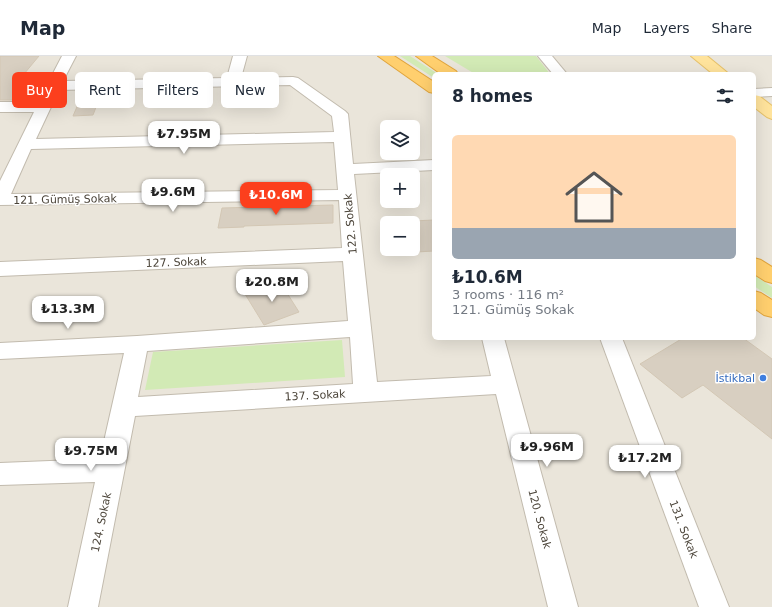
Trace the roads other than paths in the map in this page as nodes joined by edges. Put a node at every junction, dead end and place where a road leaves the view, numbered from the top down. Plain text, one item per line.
1 (69, 56) edge
2 (240, 56) edge
3 (385, 56) edge
4 (423, 56) edge
5 (545, 56) edge
6 (698, 56) edge
7 (62, 72) edge
8 (236, 72) edge
9 (448, 72) edge
10 (558, 72) edge
11 (719, 72) edge
12 (279, 81) edge
13 (221, 82) edge
14 (67, 86) edge
15 (432, 88) edge
16 (772, 92) edge
17 (756, 99) edge
18 (756, 100) edge
19 (0, 107) edge
20 (12, 107) edge
21 (43, 108) edge
22 (772, 114) edge
23 (342, 137) junction
24 (25, 144) junction
25 (432, 165) edge
26 (345, 169) junction
27 (1, 196) edge
28 (346, 196) junction
29 (352, 254) junction
30 (756, 266) edge
31 (0, 269) edge
32 (772, 276) edge
33 (756, 299) edge
34 (772, 310) edge
35 (360, 328) junction
36 (494, 340) edge
37 (612, 340) edge
38 (137, 344) junction
39 (0, 351) edge
40 (505, 384) junction
41 (366, 392) junction
42 (124, 407) junction
43 (111, 470) junction
44 (0, 474) edge
45 (83, 607) edge
46 (563, 607) edge
47 (714, 607) edge

1 - 7 street
2 - 8 street
3 - 15 highway
4 - 9 highway
5 - 10 street
6 - 11 main road
12 - 23 street, 122. Sokak
13 - 14 street
16 - 17 street
18 - 22 main road
19 - 20 street
21 - 24 street
23 - 24 street
23 - 26 street, 122. Sokak
24 - 27 street
25 - 26 street
26 - 28 street, 122. Sokak
27 - 28 street, 121. Gümüş Sokak
28 - 29 street, 122. Sokak
29 - 31 street, 127. Sokak
29 - 35 street, 122. Sokak
30 - 32 highway
33 - 34 highway
35 - 38 street
35 - 41 street, 122. Sokak
36 - 40 street, 120. Sokak
37 - 47 street, 131. Sokak
38 - 39 street
38 - 42 street, 124. Sokak
40 - 41 street, 137. Sokak
40 - 46 street, 120. Sokak
41 - 42 street, 137. Sokak
42 - 43 street, 124. Sokak
43 - 44 street
43 - 45 street, 124. Sokak

